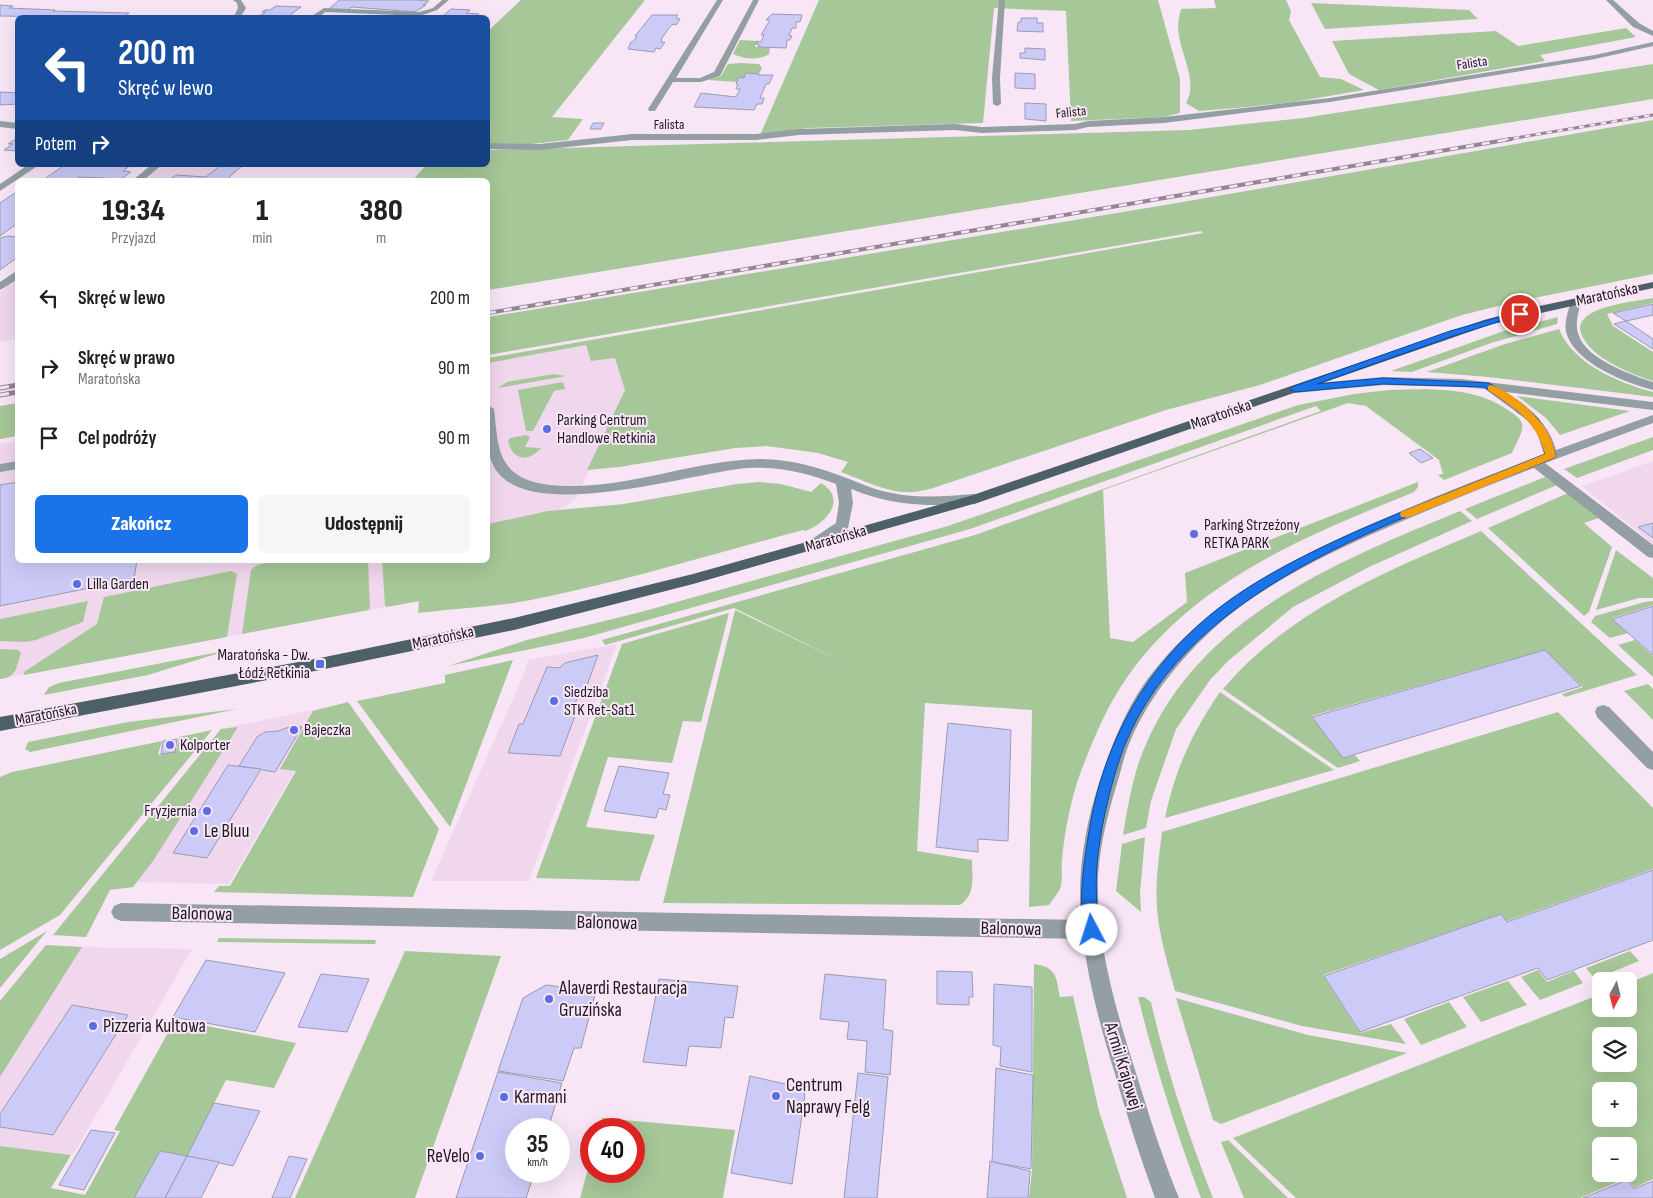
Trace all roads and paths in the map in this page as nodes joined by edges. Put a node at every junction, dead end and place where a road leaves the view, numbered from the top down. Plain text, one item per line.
1 (236, 0) edge
2 (446, 0) edge
3 (720, 0) edge
4 (756, 0) edge
5 (1002, 0) edge
6 (1609, 0) edge
7 (326, 2) dead end
8 (324, 10) junction
9 (238, 15) edge
10 (316, 15) edge
11 (1653, 34) edge
12 (1653, 44) edge
13 (670, 80) junction
14 (997, 104) dead end
15 (652, 109) dead end
16 (0, 124) edge
17 (15, 126) edge
18 (490, 146) edge
19 (31, 167) edge
20 (154, 167) edge
21 (141, 178) edge
22 (0, 188) edge
23 (15, 275) edge
24 (1653, 285) edge
25 (0, 287) edge
26 (1576, 301) junction
27 (1486, 384) junction
28 (1653, 386) edge
29 (1295, 389) junction
30 (1653, 406) edge
31 (1653, 419) edge
32 (490, 421) edge
33 (1551, 456) junction
34 (1535, 462) junction
35 (15, 466) edge
36 (0, 468) edge
37 (844, 483) junction
38 (975, 499) junction
39 (814, 546) junction
40 (1653, 553) edge
41 (1603, 712) dead end
42 (0, 724) edge
43 (1653, 763) edge
44 (121, 912) dead end
45 (1092, 930) junction
46 (1167, 1198) edge

1 - 9 street
2 - 8 street
3 - 13 street
4 - 13 street
5 - 14 street
6 - 11 street
7 - 8 street
8 - 10 street
12 - 18 street, Falista
13 - 15 street
16 - 17 street
19 - 22 street
20 - 21 street
23 - 25 street
24 - 26 main road, Maratońska
26 - 28 street
26 - 29 main road, Maratońska
27 - 29 street
27 - 30 street
27 - 33 street
29 - 38 main road, Maratońska
31 - 33 street
32 - 37 street
33 - 34 street
34 - 40 street
34 - 45 street
35 - 36 street
37 - 38 street
37 - 39 street
38 - 39 main road, Maratońska
39 - 42 main road, Maratońska
41 - 43 street
44 - 45 street, Balonowa
45 - 46 street, Armii Krajowej

